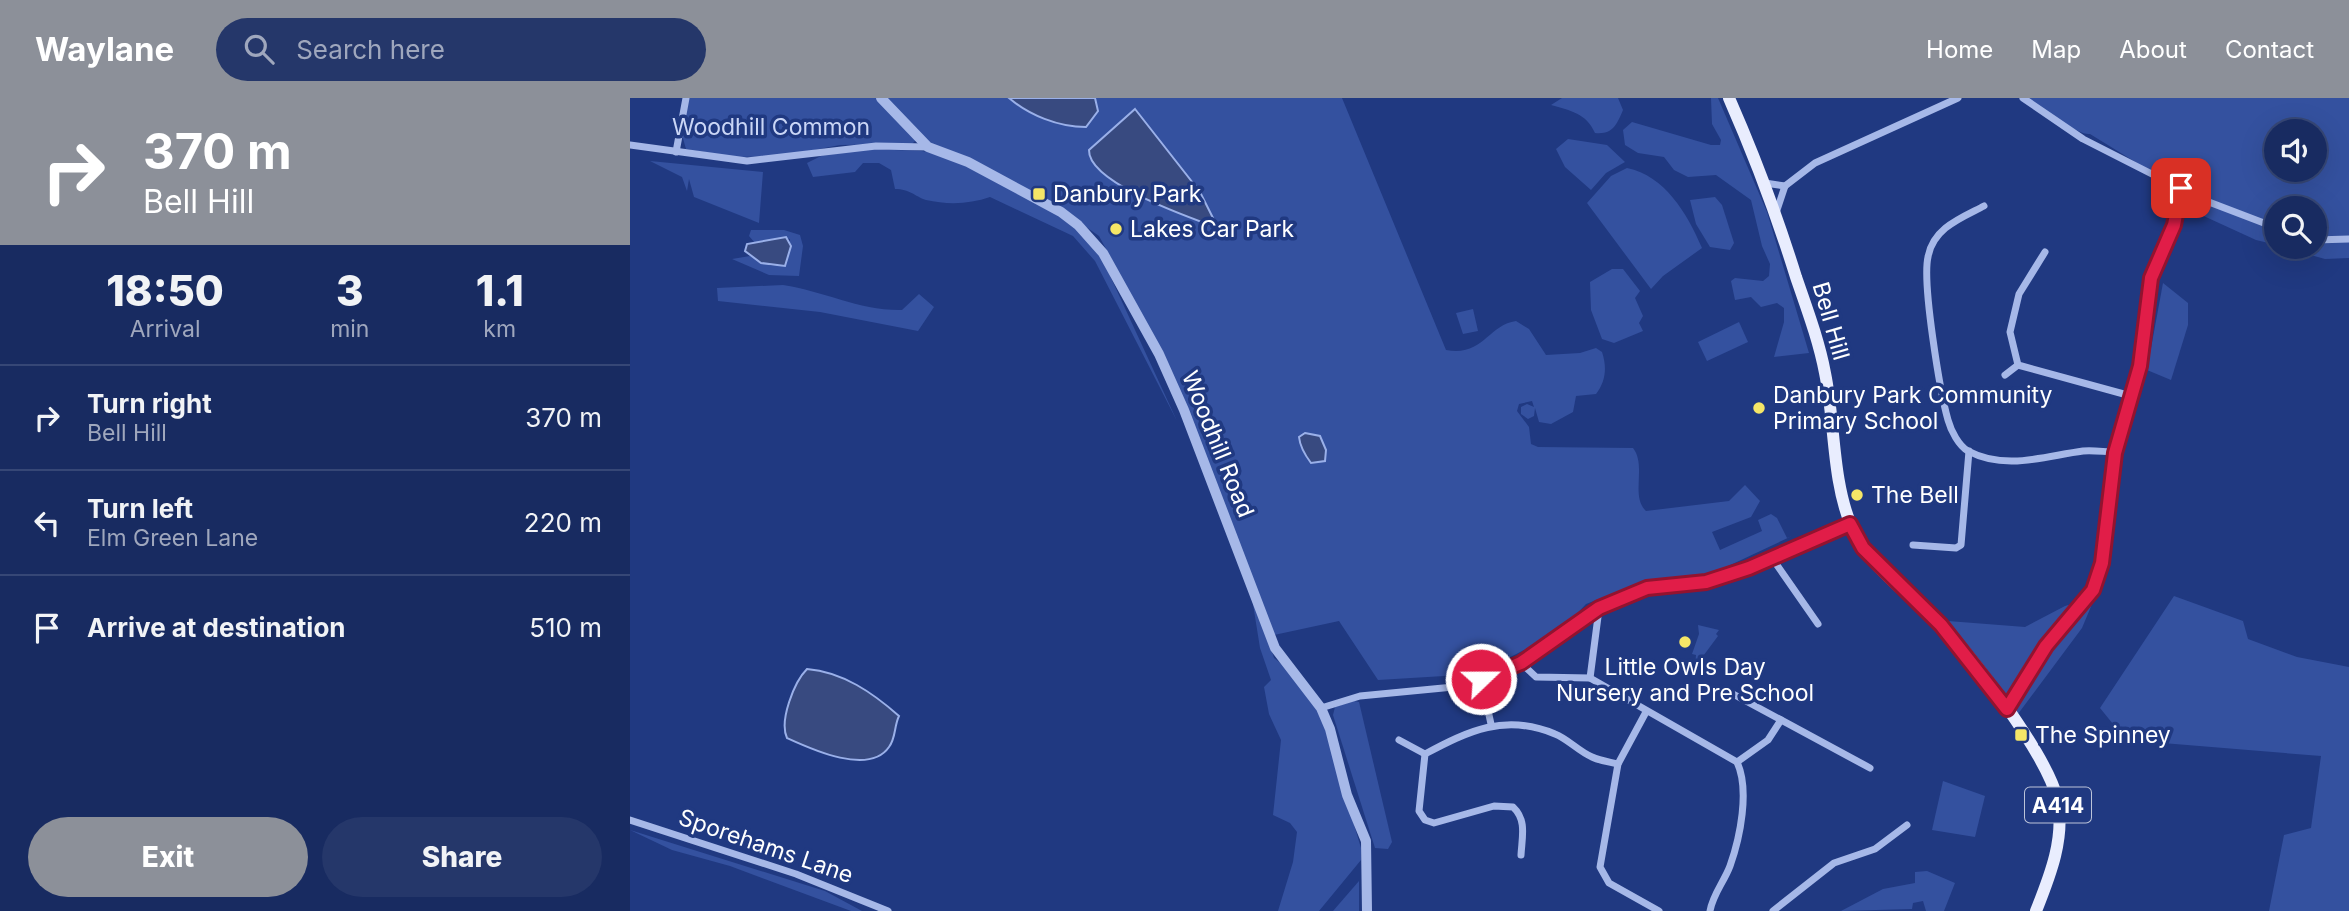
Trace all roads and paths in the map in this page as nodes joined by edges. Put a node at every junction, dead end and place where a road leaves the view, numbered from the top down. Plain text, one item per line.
1 (687, 98) edge
2 (881, 98) edge
3 (1730, 98) edge
4 (1958, 98) edge
5 (2023, 98) edge
6 (630, 145) edge
7 (928, 147) junction
8 (676, 152) junction
9 (1766, 183) junction
10 (1785, 186) junction
11 (2181, 188) junction
12 (2201, 199) junction
13 (2177, 202) junction
14 (1984, 206) dead end
15 (1776, 214) junction
16 (2264, 223) edge
17 (2349, 239) edge
18 (2327, 240) edge
19 (2045, 252) dead end
20 (2018, 365) junction
21 (2005, 375) dead end
22 (2131, 396) junction
23 (1969, 451) junction
24 (2115, 453) junction
25 (1850, 524) junction
26 (1913, 545) dead end
27 (1772, 558) junction
28 (1599, 608) junction
29 (1818, 624) dead end
30 (1521, 663) junction
31 (1590, 678) junction
32 (1481, 679) junction
33 (1733, 694) dead end
34 (1321, 708) junction
35 (2007, 709) junction
36 (1646, 712) junction
37 (1781, 720) junction
38 (1491, 724) junction
39 (1399, 740) dead end
40 (1425, 754) junction
41 (1737, 762) junction
42 (1618, 764) junction
43 (1870, 768) dead end
44 (630, 820) edge
45 (1907, 825) dead end
46 (1521, 855) dead end
47 (888, 911) edge
48 (1367, 911) edge
49 (1660, 911) edge
50 (1710, 911) edge
51 (1773, 911) edge
52 (2036, 911) edge

1 - 8 street
2 - 7 street, Woodhill Road
3 - 9 main road, A414
4 - 10 street
5 - 11 street
6 - 8 street
7 - 8 street
7 - 34 street, Woodhill Road
9 - 10 street
9 - 15 main road, Bell Hill / A414
10 - 15 street
11 - 12 street
11 - 13 street
12 - 13 street
12 - 16 street
13 - 22 street
14 - 23 street
15 - 25 main road, Bell Hill / A414
17 - 18 street
19 - 20 street
20 - 21 street
20 - 22 street
22 - 24 street
23 - 24 street
23 - 26 street
24 - 35 street
25 - 27 street
25 - 35 main road, Bell Hill / A414
27 - 28 street
27 - 29 street
28 - 30 street
28 - 31 street
30 - 31 street
30 - 32 street
31 - 36 street
32 - 34 street
32 - 38 street
33 - 37 street
34 - 48 street, Woodhill Road
35 - 52 main road, A414
36 - 41 street
36 - 42 street
37 - 41 street
37 - 43 street
38 - 40 street
38 - 42 street
39 - 40 street
40 - 46 street
41 - 50 street
42 - 49 street
44 - 47 street, Sporehams Lane
45 - 51 street

